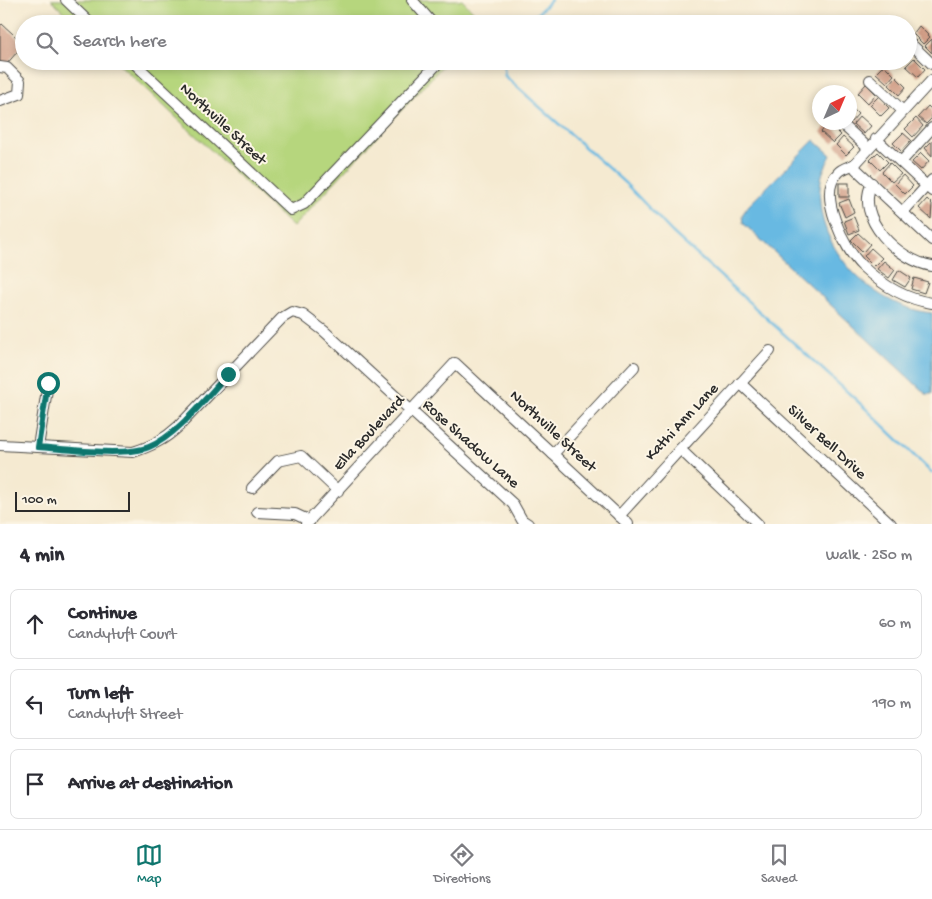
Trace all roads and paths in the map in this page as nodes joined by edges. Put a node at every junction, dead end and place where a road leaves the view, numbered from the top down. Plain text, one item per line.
1 (66, 0) edge
2 (412, 0) edge
3 (82, 15) edge
4 (425, 15) edge
5 (917, 50) edge
6 (932, 64) edge
7 (0, 67) edge
8 (142, 70) edge
9 (431, 70) edge
10 (870, 80) dead end
11 (932, 80) edge
12 (0, 102) edge
13 (903, 111) junction
14 (932, 128) edge
15 (849, 130) edge
16 (876, 139) junction
17 (868, 148) junction
18 (901, 162) junction
19 (855, 164) junction
20 (872, 183) junction
21 (930, 186) edge
22 (902, 212) junction
23 (932, 240) edge
24 (932, 266) edge
25 (932, 302) edge
26 (770, 351) dead end
27 (455, 363) joint
28 (634, 367) dead end
29 (48, 383) dead end
30 (740, 383) junction
31 (412, 412) junction
32 (0, 444) edge
33 (38, 447) junction
34 (680, 449) junction
35 (553, 454) junction
36 (252, 488) dead end
37 (338, 491) junction
38 (257, 512) dead end
39 (619, 516) junction
40 (308, 522) edge
41 (528, 524) edge
42 (628, 524) edge
43 (758, 524) edge
44 (890, 524) edge

1 - 3 street
2 - 4 street
5 - 6 street
7 - 12 street
8 - 9 street, Northville Street
10 - 13 street
11 - 13 street
13 - 16 street
14 - 18 street
15 - 17 street
16 - 17 street
16 - 18 street
17 - 19 street
18 - 21 street
19 - 20 street
19 - 25 street
20 - 22 street
20 - 24 street
21 - 22 street
22 - 23 street
26 - 30 street, Kathi Ann Lane
27 - 31 street, Ella Boulevard
27 - 35 street, Northville Street
28 - 35 street
29 - 33 street
30 - 34 street, Kathi Ann Lane
30 - 44 street, Silver Bell Drive
31 - 33 street, Rose Shadow Lane
31 - 37 street, Ella Boulevard
31 - 41 street, Rose Shadow Lane
32 - 33 street
34 - 39 street, Kathi Ann Lane
34 - 43 street
35 - 39 street, Northville Street
36 - 37 street
37 - 40 street, Ella Boulevard
38 - 40 street
39 - 42 street, Northville Street

